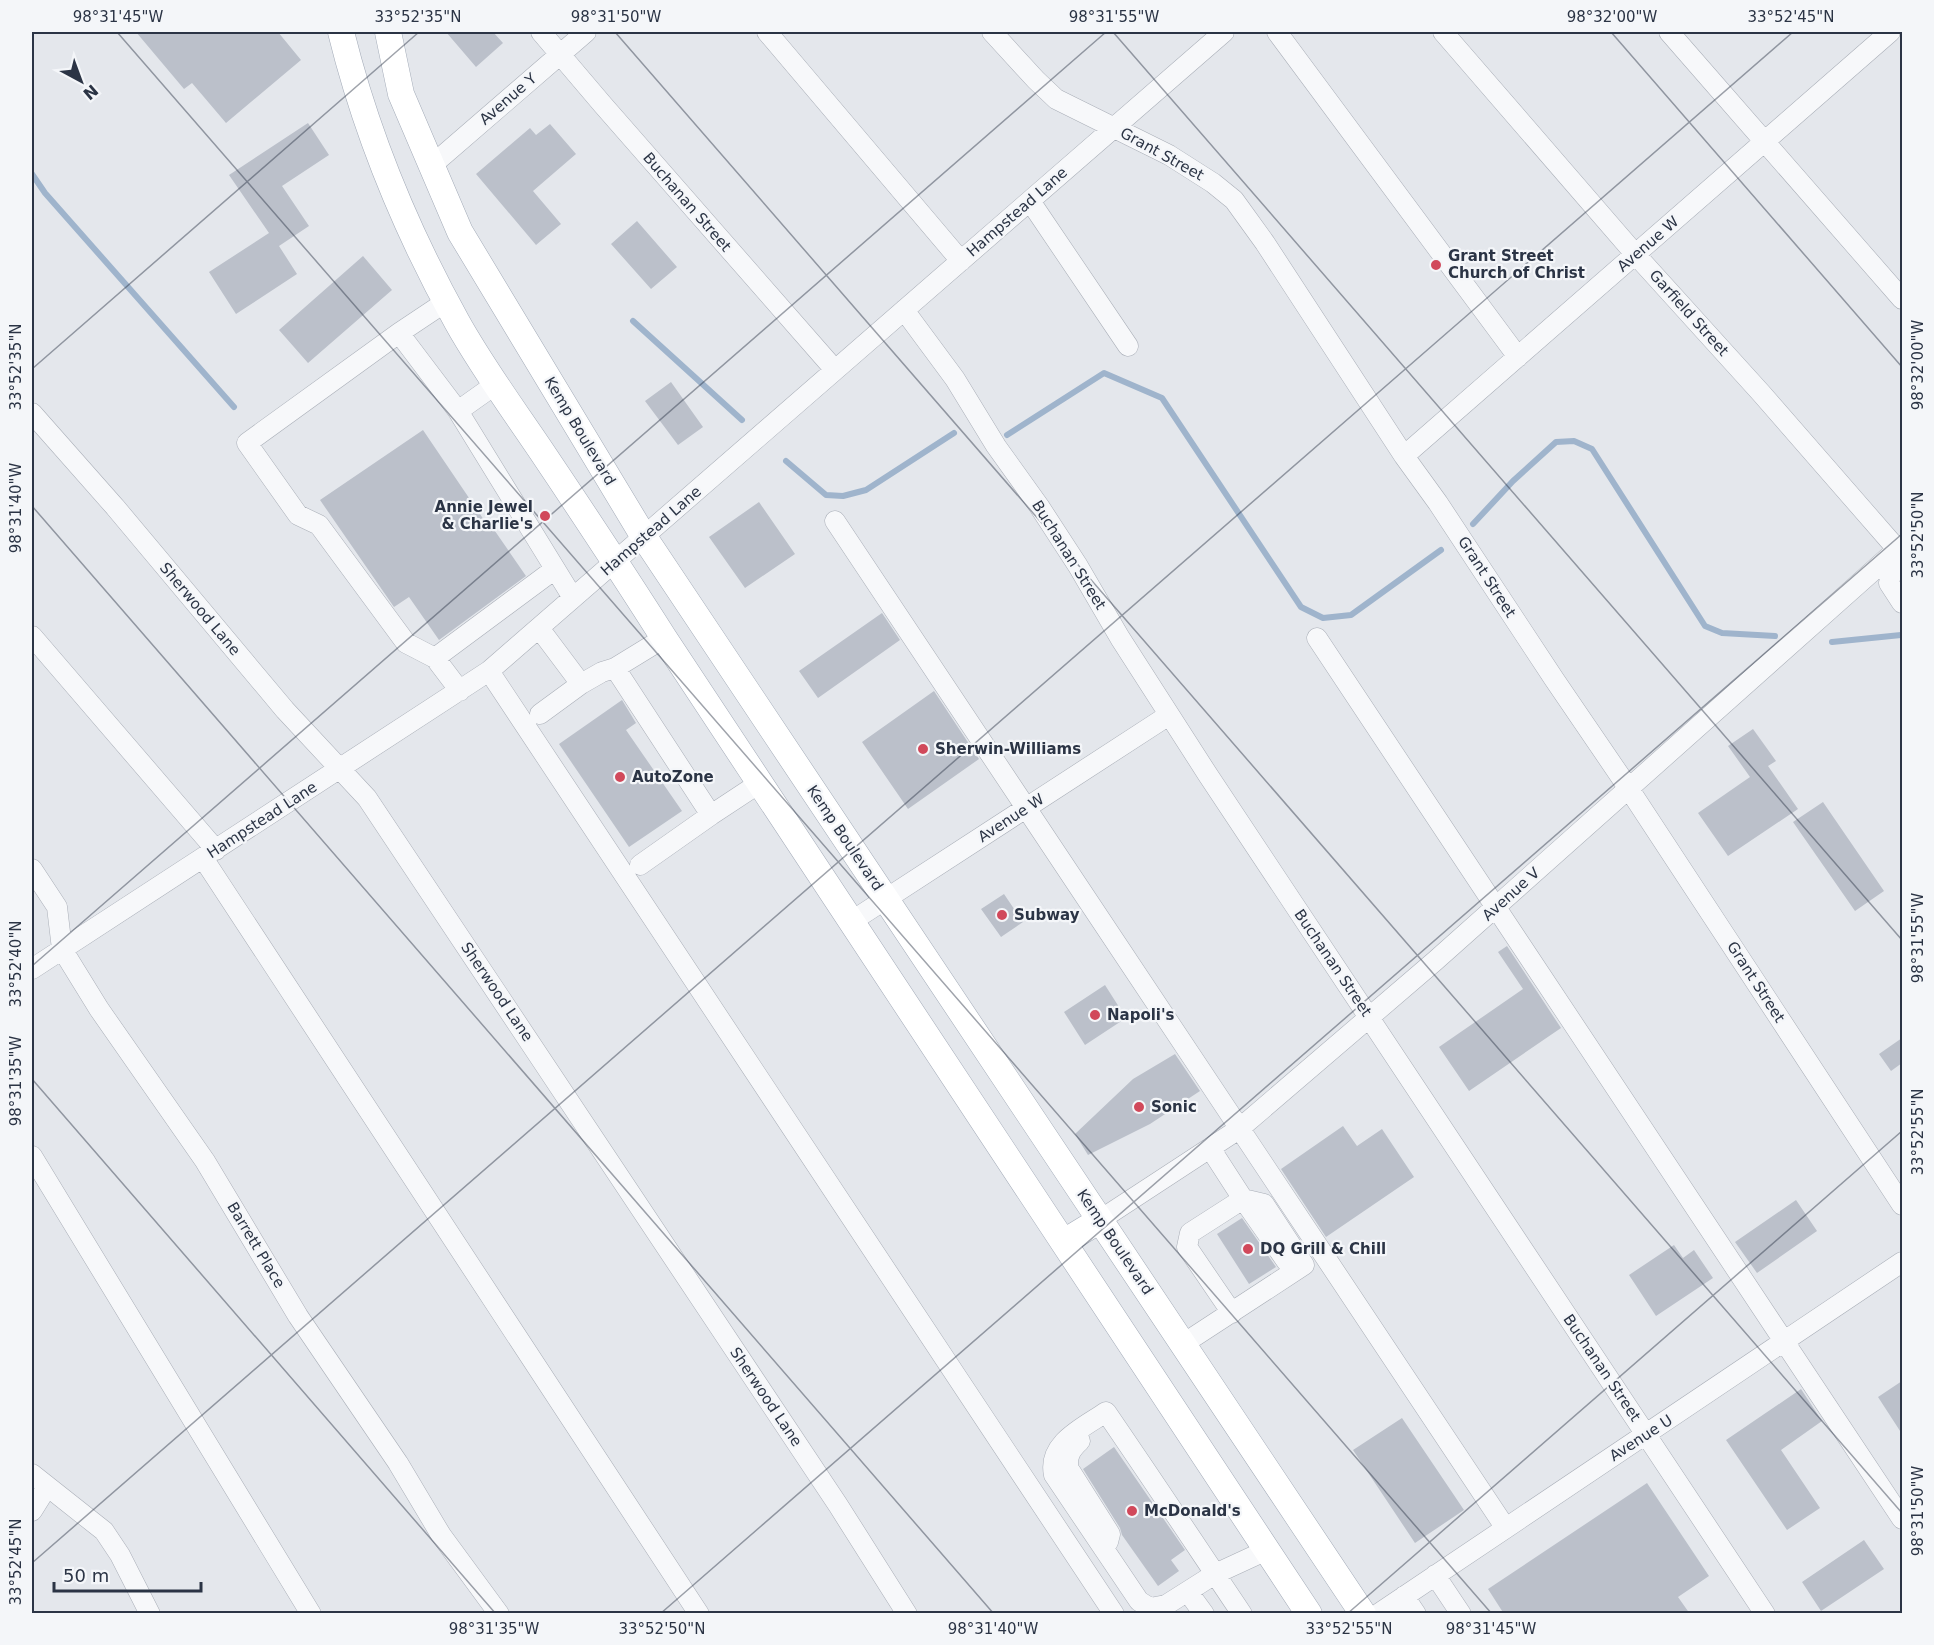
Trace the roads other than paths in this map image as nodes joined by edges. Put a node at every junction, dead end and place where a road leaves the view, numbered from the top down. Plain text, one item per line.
1 (341, 32) edge
2 (388, 32) edge
3 (542, 32) edge
4 (586, 32) edge
5 (767, 32) edge
6 (992, 32) edge
7 (1277, 32) edge
8 (1443, 32) edge
9 (1669, 32) edge
10 (1890, 32) edge
11 (1219, 33) edge
12 (1902, 45) edge
13 (560, 53) junction
14 (1114, 128) junction
15 (1766, 141) junction
16 (431, 166) junction
17 (393, 189) junction
18 (1030, 201) junction
19 (1636, 255) junction
20 (961, 261) junction
21 (1902, 299) edge
22 (447, 301) junction
23 (904, 310) junction
24 (399, 333) junction
25 (1128, 346) dead end
26 (1518, 357) junction
27 (836, 370) junction
28 (496, 384) junction
29 (458, 411) junction
30 (32, 413) edge
31 (1404, 456) junction
32 (835, 521) dead end
33 (645, 537) junction
34 (1900, 547) edge
35 (616, 561) junction
36 (555, 569) junction
37 (573, 598) junction
38 (1902, 603) edge
39 (539, 628) junction
40 (32, 636) edge
41 (664, 638) junction
42 (1317, 638) dead end
43 (435, 658) junction
44 (615, 668) junction
45 (489, 671) junction
46 (581, 684) junction
47 (459, 691) junction
48 (540, 714) dead end
49 (1169, 715) junction
50 (339, 770) junction
51 (761, 782) junction
52 (1629, 789) junction
53 (1026, 808) junction
54 (711, 815) junction
55 (209, 854) junction
56 (640, 865) dead end
57 (32, 869) edge
58 (886, 899) junction
59 (1497, 906) junction
60 (852, 921) junction
61 (62, 949) junction
62 (32, 969) edge
63 (1369, 1017) junction
64 (1239, 1129) junction
65 (1210, 1148) junction
66 (32, 1156) edge
67 (1243, 1199) junction
68 (1902, 1205) edge
69 (1100, 1220) junction
70 (1064, 1242) junction
71 (1902, 1262) edge
72 (1232, 1313) junction
73 (1785, 1342) junction
74 (1183, 1344) junction
75 (1647, 1435) junction
76 (39, 1480) edge
77 (32, 1511) edge
78 (1902, 1519) edge
79 (1505, 1527) junction
80 (1267, 1550) junction
81 (1215, 1574) junction
82 (1435, 1575) junction
83 (1188, 1592) junction
84 (1404, 1596) junction
85 (150, 1614) edge
86 (311, 1614) edge
87 (499, 1614) edge
88 (699, 1614) edge
89 (907, 1614) edge
90 (1114, 1614) edge
91 (1204, 1614) edge
92 (1242, 1614) edge
93 (1309, 1614) edge
94 (1363, 1614) edge
95 (1378, 1614) edge
96 (1416, 1614) edge
97 (1461, 1614) edge
98 (1765, 1614) edge

1 - 17 main road
2 - 16 main road, Kemp Boulevard
3 - 13 street, Buchanan Street
4 - 13 street, Avenue Y
5 - 20 street
6 - 14 street, Grant Street
7 - 26 street
8 - 19 street, Garfield Street
9 - 15 street
10 - 12 street
10 - 15 street, Avenue W
11 - 14 street, Hampstead Lane
13 - 16 street, Avenue Y
13 - 27 street, Buchanan Street
14 - 18 street, Hampstead Lane
14 - 31 street, Grant Street
15 - 19 street, Avenue W
15 - 21 street
16 - 17 main road
16 - 33 main road, Kemp Boulevard
17 - 22 main road
18 - 20 street, Hampstead Lane
18 - 25 street
19 - 26 street, Avenue W
19 - 34 street, Garfield Street
20 - 23 street, Hampstead Lane
22 - 24 street
22 - 28 main road
23 - 27 street, Hampstead Lane
23 - 49 street, Buchanan Street
24 - 29 street
24 - 43 street
26 - 31 street, Avenue W
27 - 33 street, Hampstead Lane
28 - 29 street
28 - 35 main road
29 - 36 street
30 - 50 street, Sherwood Lane
31 - 52 street, Grant Street
32 - 53 street
33 - 35 street, Hampstead Lane
33 - 58 main road, Kemp Boulevard
34 - 38 street
34 - 52 street, Avenue V
35 - 37 street, Hampstead Lane
35 - 41 main road
36 - 37 street
36 - 43 street
37 - 39 street, Hampstead Lane
39 - 45 street, Hampstead Lane
39 - 46 street
40 - 55 street
41 - 44 street
41 - 51 main road
42 - 59 street
43 - 47 street
44 - 46 street
44 - 54 street
45 - 47 street, Hampstead Lane
45 - 90 street
46 - 48 street
47 - 50 street, Hampstead Lane
49 - 53 street, Avenue W
49 - 63 street, Buchanan Street
50 - 55 street, Hampstead Lane
50 - 89 street, Sherwood Lane
51 - 54 street
51 - 60 main road
52 - 59 street, Avenue V
52 - 68 street, Grant Street
53 - 58 street, Avenue W
53 - 64 street
54 - 56 street
55 - 61 street, Hampstead Lane
55 - 88 street
57 - 61 street, Barrett Place
58 - 60 street, Avenue W
58 - 69 main road, Kemp Boulevard
59 - 63 street, Avenue V
59 - 73 street
60 - 70 main road
61 - 62 street, Hampstead Lane
61 - 87 street, Barrett Place
63 - 64 street, Avenue V
63 - 75 street, Buchanan Street
64 - 65 street, Avenue V
64 - 79 street
65 - 67 street
65 - 69 street, Avenue V
66 - 86 street
67 - 72 street
67 - 72 street
69 - 70 main road
69 - 74 main road, Kemp Boulevard
70 - 80 main road
71 - 73 street, Avenue U
72 - 74 street
73 - 75 street, Avenue U
73 - 78 street
74 - 94 main road, Kemp Boulevard
75 - 79 street, Avenue U
75 - 98 street, Buchanan Street
76 - 77 street
76 - 85 street
79 - 82 street, Avenue U
80 - 81 street
80 - 93 main road
81 - 83 street
81 - 83 street
81 - 92 street
82 - 84 street, Avenue U
82 - 97 street
83 - 91 street
84 - 95 street, Avenue U
84 - 96 street

